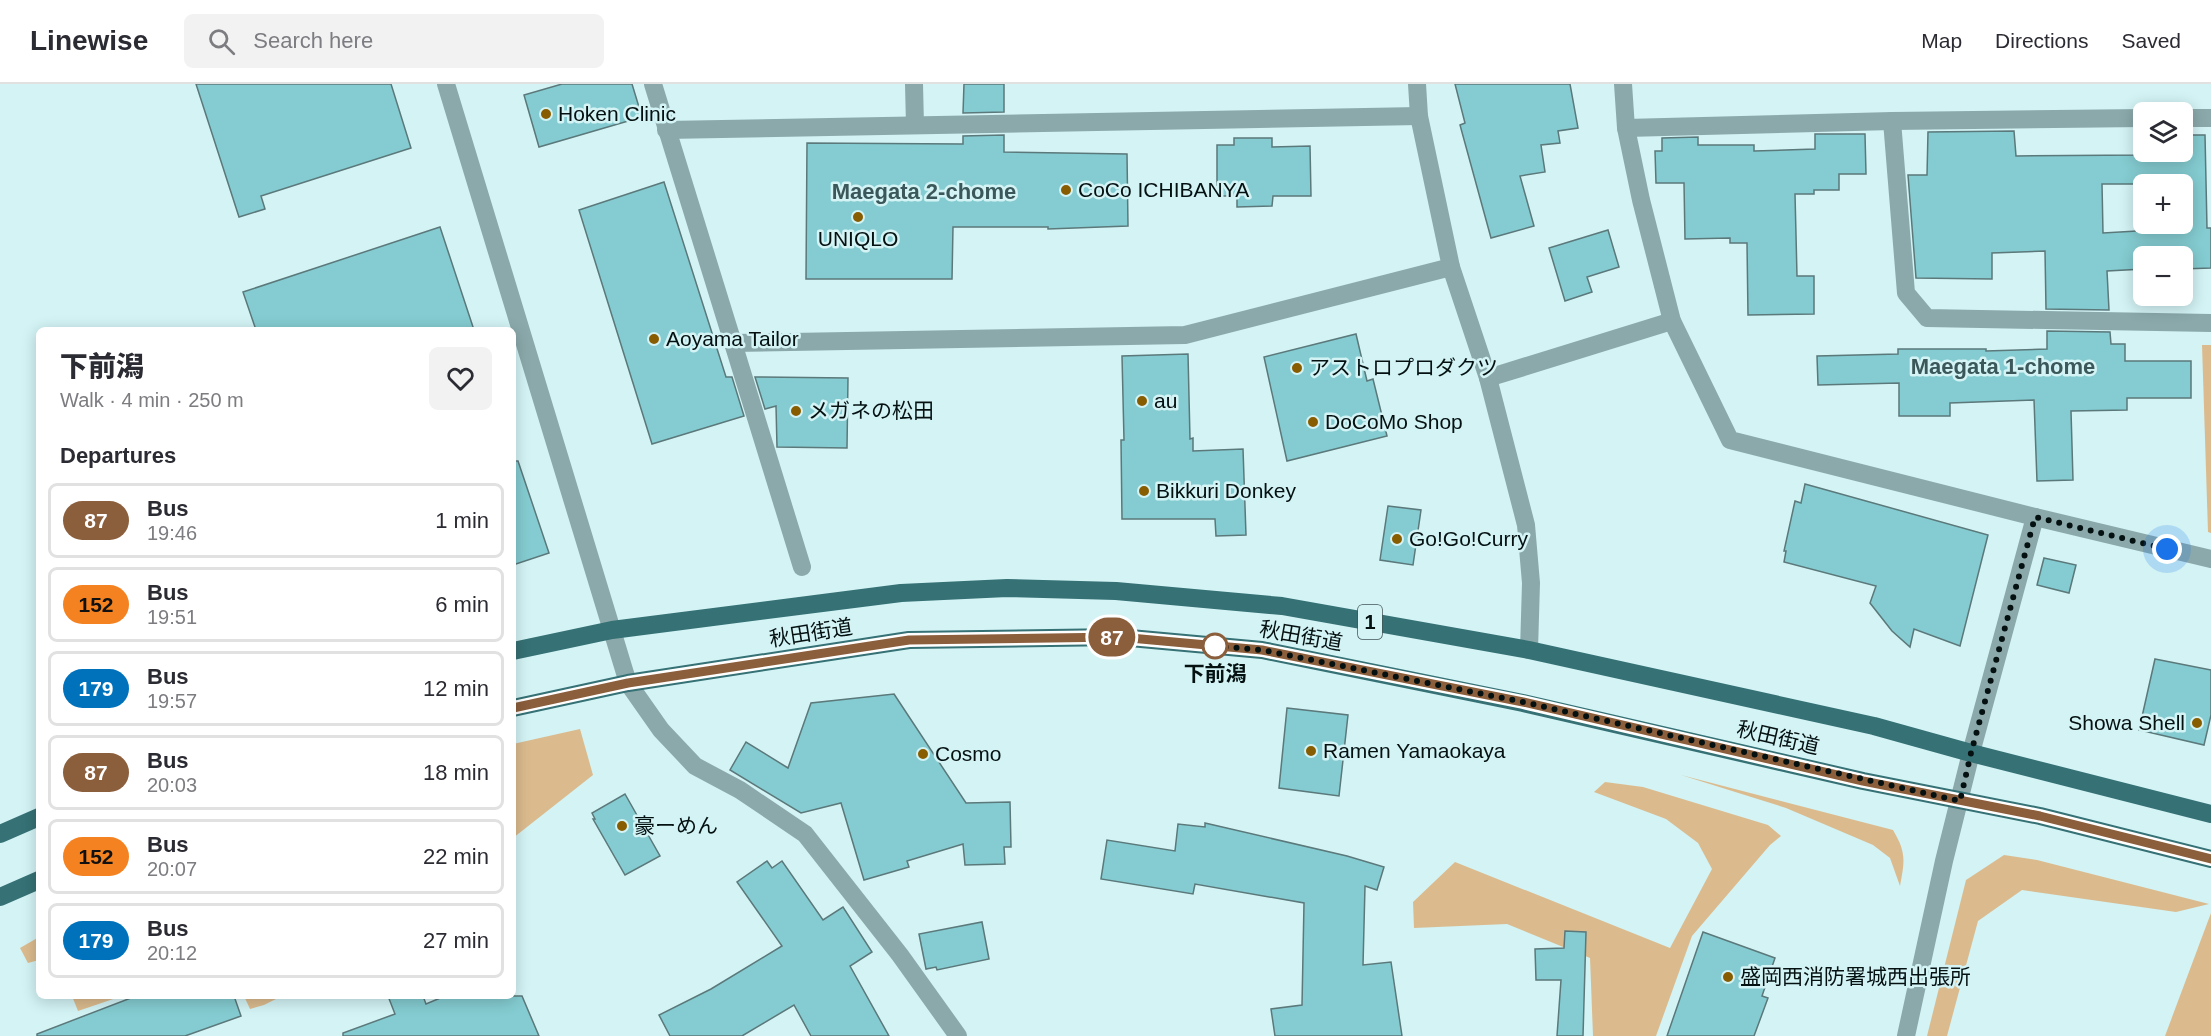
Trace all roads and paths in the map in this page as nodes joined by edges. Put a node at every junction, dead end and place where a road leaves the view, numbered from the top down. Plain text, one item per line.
1 (446, 84) edge
2 (653, 84) edge
3 (914, 84) edge
4 (1417, 84) edge
5 (1623, 84) edge
6 (1419, 116) junction
7 (2133, 118) edge
8 (2193, 118) edge
9 (2211, 118) edge
10 (1892, 121) junction
11 (915, 125) junction
12 (1626, 128) junction
13 (666, 130) junction
14 (1451, 267) junction
15 (1672, 321) junction
16 (2211, 323) edge
17 (733, 343) junction
18 (1488, 378) junction
19 (2035, 517) junction
20 (2211, 559) edge
21 (802, 567) dead end
22 (612, 630) junction
23 (516, 650) edge
24 (1529, 650) junction
25 (628, 683) junction
26 (516, 707) edge
27 (1971, 753) junction
28 (1960, 801) junction
29 (2211, 814) edge
30 (36, 818) edge
31 (0, 834) edge
32 (2211, 859) edge
33 (36, 881) edge
34 (0, 897) edge
35 (958, 1036) edge
36 (1906, 1036) edge

1 - 22 street
2 - 13 street
3 - 11 street
4 - 6 street
5 - 12 street
6 - 11 street
6 - 14 street
7 - 10 street
8 - 9 street
10 - 12 street
10 - 16 street
11 - 13 street
12 - 15 street
13 - 17 street
14 - 17 street
14 - 18 street
15 - 18 street
15 - 19 street
17 - 21 street
18 - 24 street
19 - 20 street
19 - 27 street
22 - 23 main road, 秋田街道 / 1
22 - 24 main road, 秋田街道 / 1
22 - 25 street
24 - 27 main road, 秋田街道 / 1
25 - 26 main road, 秋田街道 / 1
25 - 28 main road, 秋田街道 / 1
25 - 35 street
27 - 28 street
27 - 29 main road, 秋田街道 / 1
28 - 32 main road, 秋田街道 / 1
28 - 36 street
30 - 31 main road
33 - 34 main road

